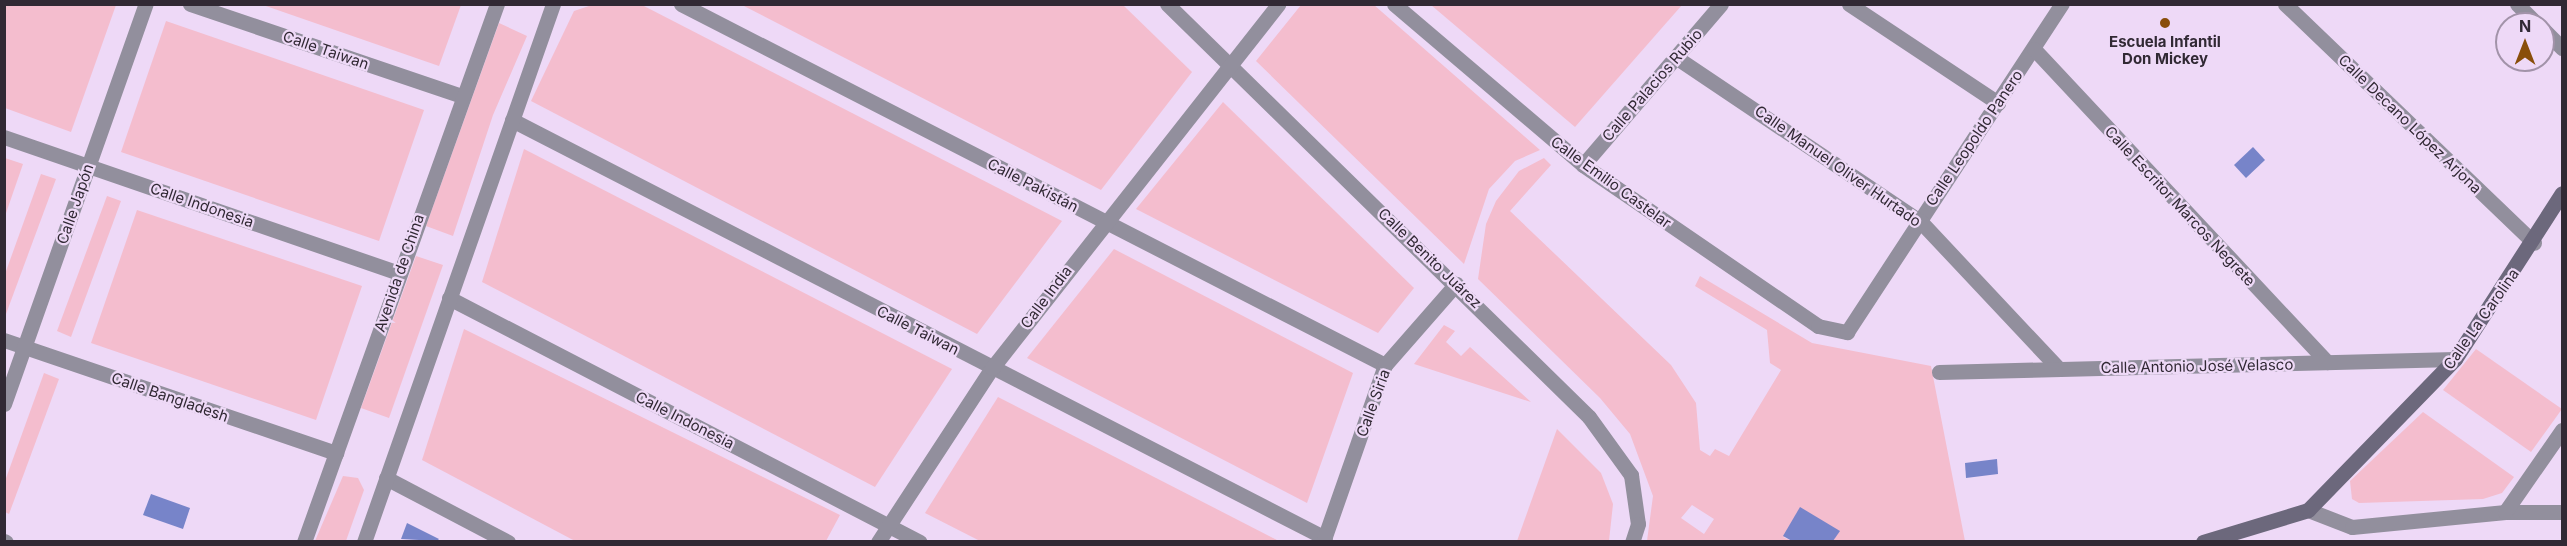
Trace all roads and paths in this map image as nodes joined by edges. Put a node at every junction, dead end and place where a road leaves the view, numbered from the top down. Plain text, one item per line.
1 (146, 4) edge
2 (190, 4) edge
3 (497, 4) edge
4 (553, 4) edge
5 (681, 4) edge
6 (1167, 4) edge
7 (1278, 4) edge
8 (1394, 4) edge
9 (1721, 4) edge
10 (1849, 4) edge
11 (2062, 4) edge
12 (2285, 4) edge
13 (2034, 49) junction
14 (1677, 58) junction
15 (1230, 64) junction
16 (462, 96) junction
17 (1998, 103) junction
18 (512, 120) junction
19 (4, 137) edge
20 (1583, 165) junction
21 (89, 166) junction
22 (2562, 193) edge
23 (1920, 220) junction
24 (1104, 221) junction
25 (2534, 243) junction
26 (399, 273) junction
27 (1456, 284) junction
28 (450, 298) junction
29 (1847, 332) joint
30 (4, 340) edge
31 (25, 347) junction
32 (2456, 359) junction
33 (2326, 362) junction
34 (1385, 365) junction
35 (992, 368) junction
36 (2059, 369) junction
37 (1940, 372) dead end
38 (4, 404) edge
39 (2562, 430) edge
40 (336, 453) junction
41 (386, 478) junction
42 (2308, 510) junction
43 (2505, 512) junction
44 (2562, 512) edge
45 (887, 525) junction
46 (1324, 540) edge
47 (304, 542) edge
48 (364, 542) edge
49 (508, 542) edge
50 (878, 542) edge
51 (920, 542) edge
52 (1632, 542) edge
53 (2203, 542) edge

1 - 21 street, Calle Japón
2 - 16 street, Calle Taiwan
3 - 16 street, Avenida de China
4 - 18 street
5 - 24 street, Calle Pakistán
6 - 15 street, Calle Benito Juárez
7 - 15 street, Calle India
8 - 20 street, Calle Emilio Castelar
9 - 14 street, Calle Palacios Rubio
10 - 17 street
11 - 13 street, Calle Leopoldo Panero
12 - 25 street, Calle Decano López Arjona
13 - 17 street, Calle Leopoldo Panero
13 - 33 street, Calle Escritor Marcos Negrete
14 - 20 street, Calle Palacios Rubio
14 - 23 street, Calle Manuel Oliver Hurtado
15 - 24 street, Calle India
15 - 27 street, Calle Benito Juárez
16 - 26 street, Avenida de China
17 - 23 street, Calle Leopoldo Panero
18 - 28 street
18 - 35 street, Calle Taiwan
19 - 21 street, Calle Indonesia
20 - 29 street, Calle Emilio Castelar
21 - 26 street, Calle Indonesia
21 - 31 street, Calle Japón
22 - 25 street, Calle La Carolina
23 - 29 street, Calle Leopoldo Panero
23 - 36 street, Calle Manuel Oliver Hurtado
24 - 34 street, Calle Pakistán
24 - 35 street, Calle India
25 - 32 street, Calle La Carolina
26 - 40 street, Avenida de China
27 - 34 street, Calle Siria
27 - 52 street, Calle Benito Juárez
28 - 41 street
28 - 45 street, Calle Indonesia
30 - 31 street, Calle Bangladesh
31 - 38 street, Calle Japón
31 - 40 street, Calle Bangladesh
32 - 33 street, Calle Antonio José Velasco
32 - 42 street, Calle La Carolina
33 - 36 street, Calle Antonio José Velasco
34 - 46 street, Calle Siria
35 - 45 street, Calle India
35 - 46 street, Calle Taiwan
36 - 37 street, Calle Antonio José Velasco
39 - 43 street
40 - 47 street, Avenida de China
41 - 48 street
41 - 49 street
42 - 43 street
42 - 53 street
43 - 44 street
45 - 50 street, Calle India
45 - 51 street, Calle Indonesia

